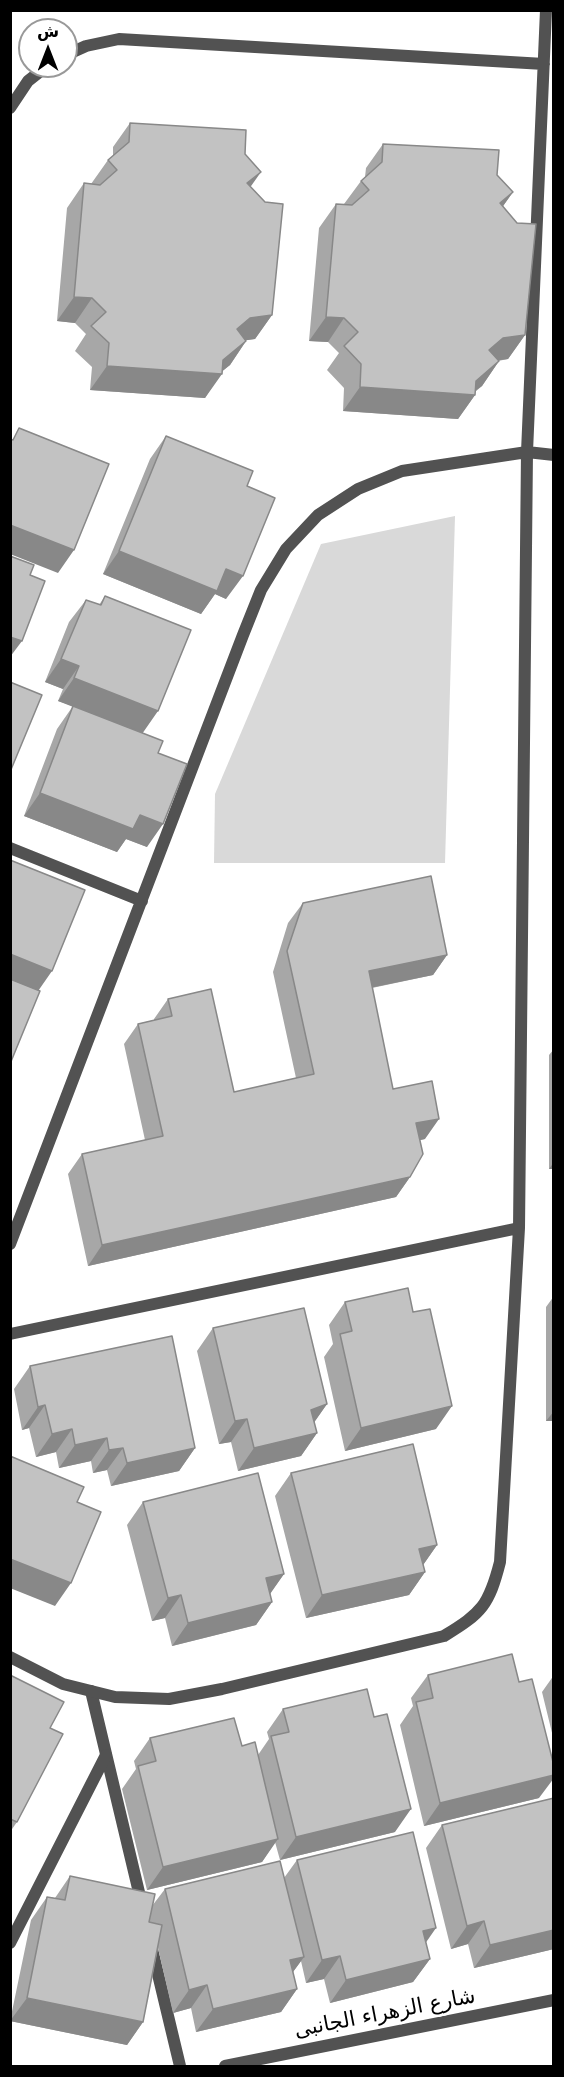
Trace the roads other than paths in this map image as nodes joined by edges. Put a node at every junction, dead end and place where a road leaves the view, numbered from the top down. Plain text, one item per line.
1 (546, 10) edge
2 (78, 50) edge
3 (544, 64) junction
4 (32, 78) edge
5 (10, 108) edge
6 (527, 452) junction
7 (554, 455) edge
8 (10, 848) edge
9 (142, 901) junction
10 (519, 1228) junction
11 (10, 1244) edge
12 (10, 1334) edge
13 (10, 1657) edge
14 (91, 1691) junction
15 (106, 1755) junction
16 (10, 1943) edge
17 (554, 2000) edge
18 (180, 2067) edge
19 (225, 2067) edge

1 - 3 street
2 - 3 street
3 - 6 street
4 - 5 street
6 - 7 street
6 - 9 street
6 - 10 street
8 - 9 street
9 - 11 street
10 - 12 street
10 - 14 street
13 - 14 street
14 - 15 street
15 - 16 street
15 - 18 street
17 - 19 street, شارع الزهراء الجانبى

